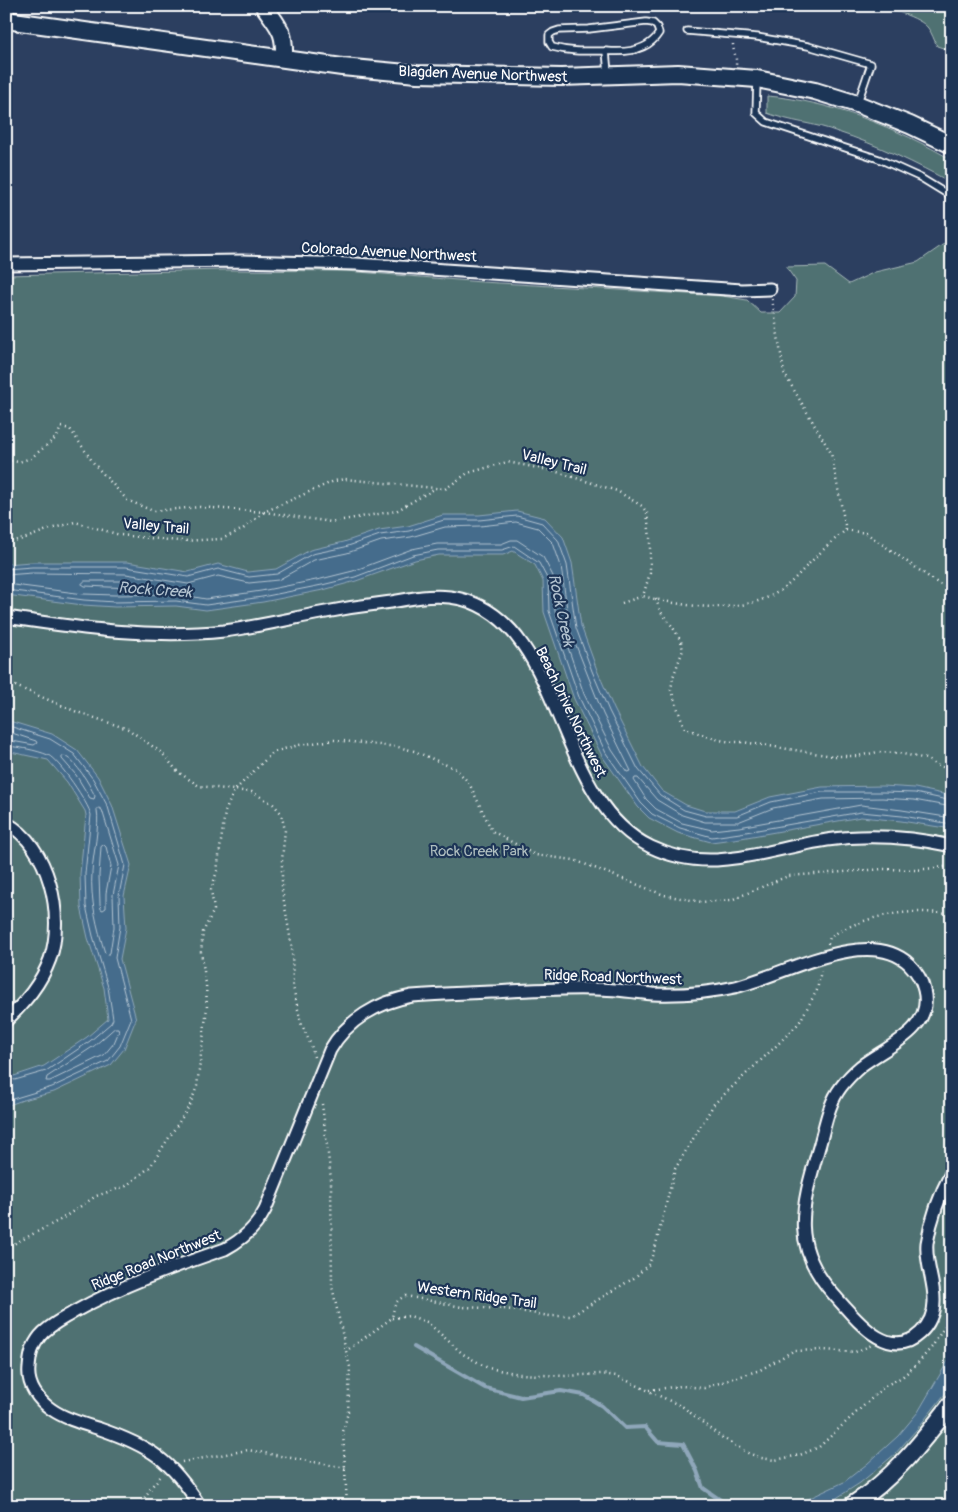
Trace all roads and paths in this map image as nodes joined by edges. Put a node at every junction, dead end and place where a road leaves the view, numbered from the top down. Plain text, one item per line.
1 (264, 6) edge
2 (6, 20) edge
3 (687, 31) dead end
4 (733, 35) junction
5 (606, 52) junction
6 (284, 59) junction
7 (736, 67) dead end
8 (608, 76) junction
9 (757, 79) junction
10 (857, 104) junction
11 (952, 145) edge
12 (952, 198) edge
13 (6, 264) edge
14 (770, 289) joint
15 (6, 460) edge
16 (435, 488) junction
17 (264, 512) junction
18 (846, 530) junction
19 (6, 542) edge
20 (952, 590) edge
21 (643, 596) junction
22 (656, 600) junction
23 (622, 603) dead end
24 (6, 617) edge
25 (6, 682) edge
26 (952, 770) edge
27 (234, 791) junction
28 (6, 823) edge
29 (952, 846) edge
30 (952, 866) edge
31 (952, 915) edge
32 (824, 956) junction
33 (6, 1021) edge
34 (318, 1078) junction
35 (322, 1104) dead end
36 (952, 1171) edge
37 (6, 1248) edge
38 (952, 1314) edge
39 (392, 1318) junction
40 (881, 1339) junction
41 (346, 1351) junction
42 (648, 1390) junction
43 (952, 1403) edge
44 (182, 1462) dead end
45 (346, 1468) junction
46 (165, 1472) dead end
47 (139, 1506) edge
48 (200, 1506) edge
49 (347, 1506) edge
50 (850, 1506) edge

1 - 6 main road
2 - 6 main road, Blagden Avenue Northwest
3 - 4 lane
4 - 7 path
4 - 10 lane
5 - 5 lane
5 - 8 lane
6 - 8 main road, Blagden Avenue Northwest
8 - 9 main road, Blagden Avenue Northwest
9 - 10 main road, Blagden Avenue Northwest
9 - 12 lane
10 - 11 main road, Blagden Avenue Northwest
13 - 14 street, Colorado Avenue Northwest
14 - 18 path
15 - 17 path
16 - 17 path, Valley Trail
16 - 17 path
16 - 21 path, Valley Trail
17 - 19 path, Valley Trail
18 - 20 path
18 - 22 path
21 - 22 path
21 - 23 path
22 - 26 path
24 - 29 street, Beach Drive Northwest
25 - 27 path
27 - 30 path
27 - 34 path
27 - 37 path
28 - 33 street
31 - 32 path, Western Ridge Trail
32 - 34 street, Ridge Road Northwest
32 - 39 path, Western Ridge Trail
32 - 40 street, Ridge Road Northwest
34 - 48 street, Ridge Road Northwest
35 - 41 path
36 - 40 street
38 - 42 path
39 - 41 path, Western Ridge Trail
39 - 42 path
40 - 42 path
41 - 45 path
43 - 50 main road
44 - 45 path
45 - 49 path
46 - 47 path

